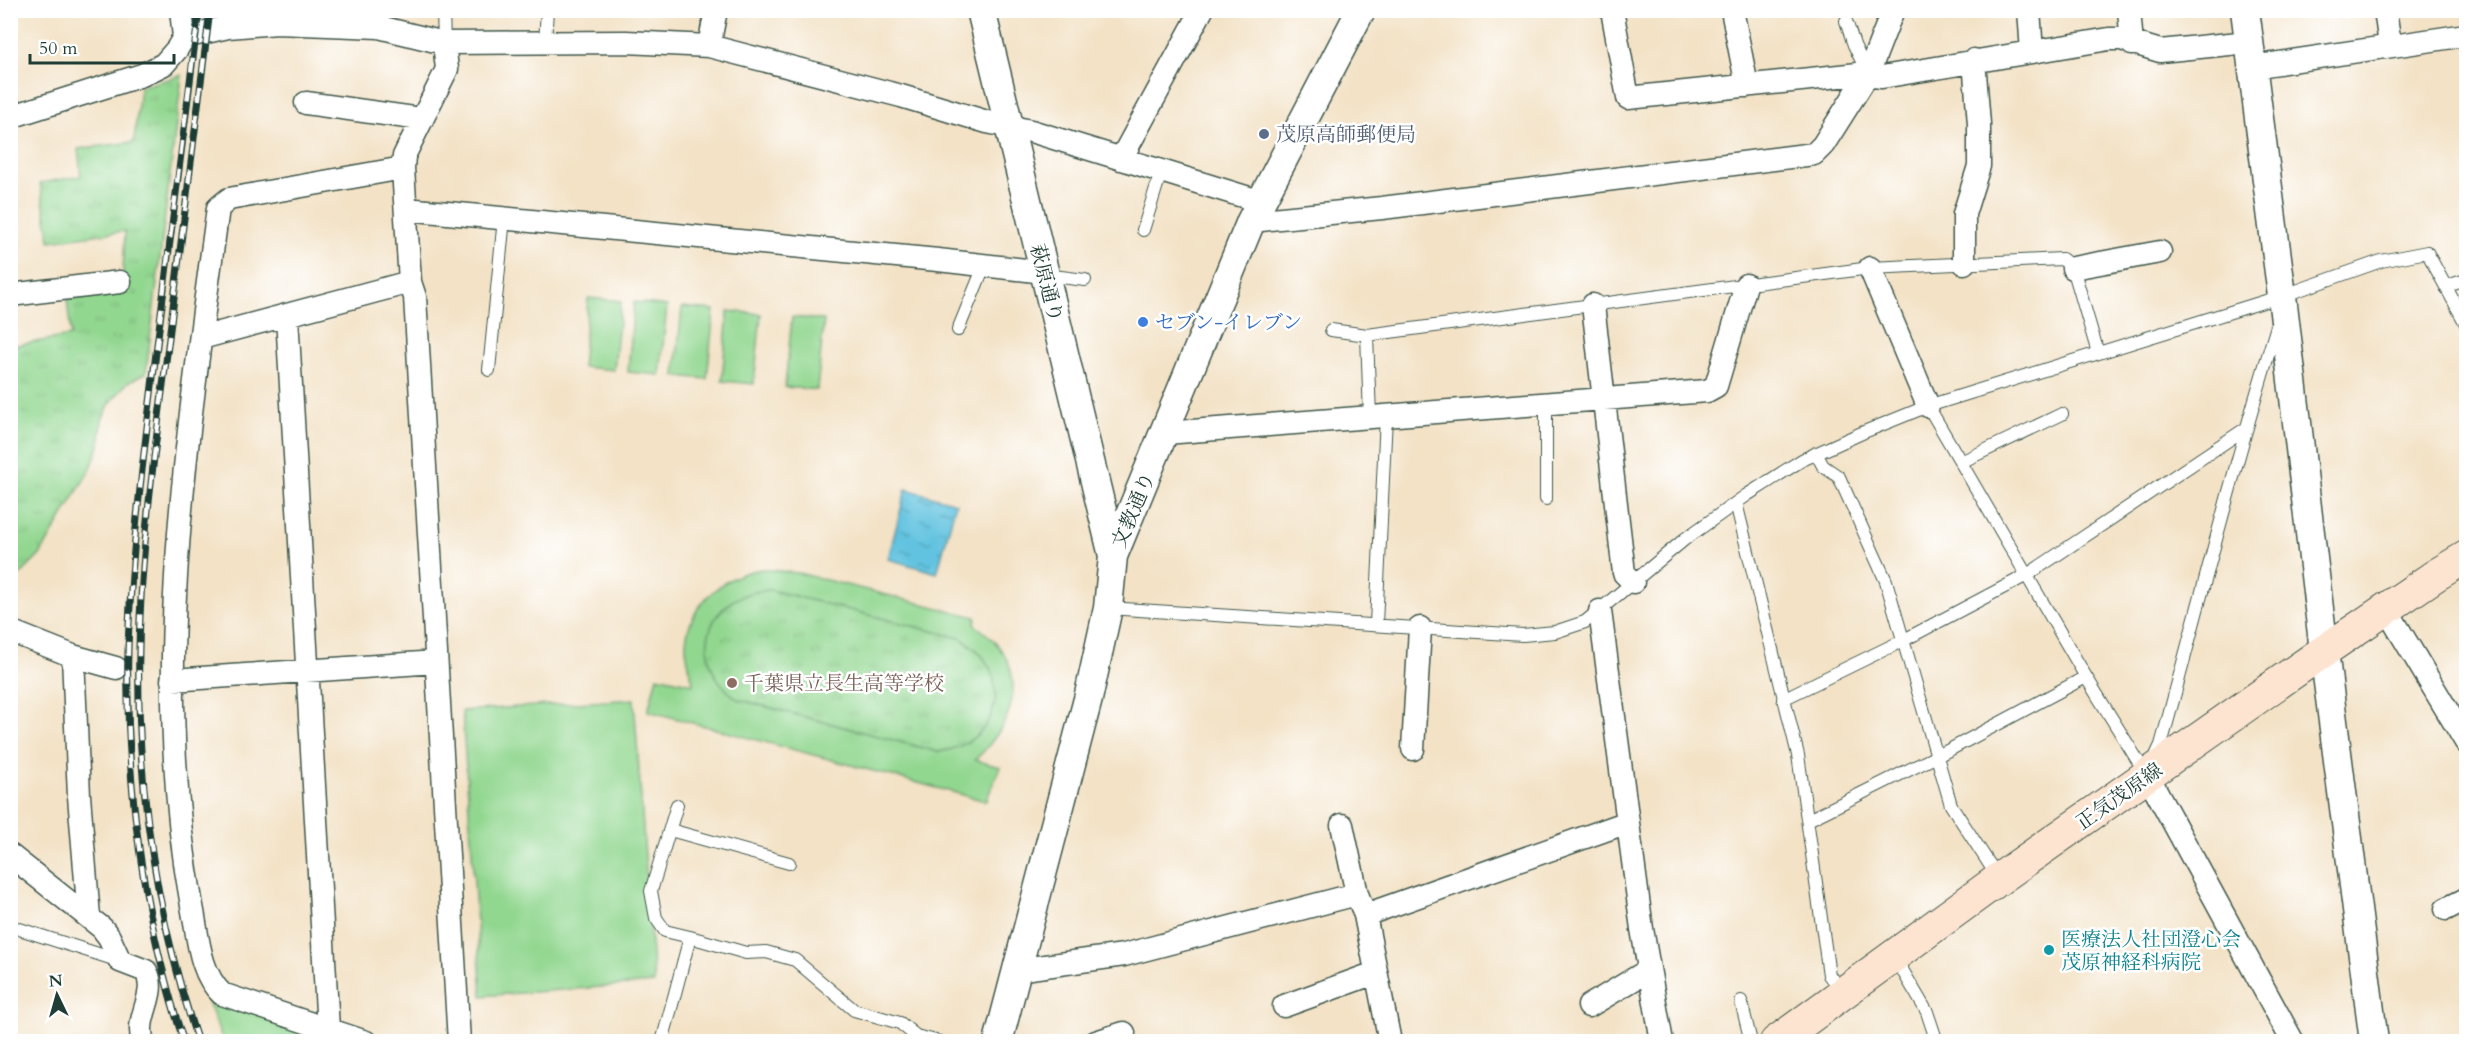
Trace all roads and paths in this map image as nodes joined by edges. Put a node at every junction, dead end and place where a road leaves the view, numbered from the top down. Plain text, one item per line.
1 (181, 10) edge
2 (443, 10) edge
3 (547, 10) edge
4 (716, 10) edge
5 (981, 10) edge
6 (1202, 10) edge
7 (1361, 10) edge
8 (1612, 10) edge
9 (1732, 10) edge
10 (1893, 10) edge
11 (2029, 10) edge
12 (2129, 10) edge
13 (2245, 10) edge
14 (2385, 10) edge
15 (1846, 21) dead end
16 (2466, 35) edge
17 (184, 37) junction
18 (545, 42) junction
19 (444, 43) junction
20 (2132, 44) junction
21 (2390, 45) junction
22 (709, 46) junction
23 (2032, 52) junction
24 (2251, 54) junction
25 (1974, 60) junction
26 (1868, 74) junction
27 (1747, 86) junction
28 (306, 103) dead end
29 (10, 117) edge
30 (421, 119) junction
31 (1009, 126) junction
32 (1121, 159) junction
33 (403, 168) junction
34 (1161, 172) junction
35 (406, 209) junction
36 (1256, 211) junction
37 (504, 218) junction
38 (1143, 230) dead end
39 (2160, 252) dead end
40 (1964, 263) junction
41 (985, 264) junction
42 (1870, 268) junction
43 (2073, 268) junction
44 (1045, 274) junction
45 (1085, 280) dead end
46 (2466, 280) edge
47 (120, 282) dead end
48 (410, 282) junction
49 (1746, 285) junction
50 (2447, 285) junction
51 (10, 295) edge
52 (2283, 301) junction
53 (1593, 305) junction
54 (287, 316) junction
55 (2466, 324) edge
56 (958, 330) dead end
57 (1331, 330) dead end
58 (1367, 335) junction
59 (201, 338) junction
60 (2098, 353) junction
61 (489, 370) dead end
62 (1603, 399) junction
63 (1546, 404) junction
64 (1928, 406) junction
65 (2062, 414) dead end
66 (1378, 417) junction
67 (2245, 429) junction
68 (1165, 433) junction
69 (1816, 453) junction
70 (1960, 462) junction
71 (1546, 499) dead end
72 (1736, 503) junction
73 (1113, 556) junction
74 (2466, 557) edge
75 (2027, 575) junction
76 (1633, 582) junction
77 (1108, 608) junction
78 (2387, 610) junction
79 (1600, 611) junction
80 (1376, 624) junction
81 (1420, 628) junction
82 (10, 631) edge
83 (1904, 640) junction
84 (2324, 651) junction
85 (73, 656) junction
86 (436, 662) junction
87 (116, 668) dead end
88 (307, 671) junction
89 (2086, 677) junction
90 (172, 680) junction
91 (1784, 699) junction
92 (2464, 732) edge
93 (1413, 749) dead end
94 (1936, 757) junction
95 (2148, 776) junction
96 (677, 805) dead end
97 (1808, 820) junction
98 (1628, 822) junction
99 (1342, 825) dead end
100 (670, 830) junction
101 (10, 855) edge
102 (789, 863) dead end
103 (1999, 879) junction
104 (2466, 898) edge
105 (1361, 904) junction
106 (2446, 909) dead end
107 (89, 917) junction
108 (10, 926) edge
109 (690, 937) junction
110 (1893, 955) junction
111 (120, 961) junction
112 (1649, 969) junction
113 (1016, 970) junction
114 (1375, 973) junction
115 (1842, 992) junction
116 (1741, 1001) dead end
117 (1284, 1006) dead end
118 (1589, 1006) dead end
119 (328, 1029) junction
120 (1124, 1033) dead end
121 (143, 1041) edge
122 (366, 1041) edge
123 (459, 1041) edge
124 (662, 1041) edge
125 (940, 1041) edge
126 (998, 1041) edge
127 (1096, 1041) edge
128 (1390, 1041) edge
129 (1662, 1041) edge
130 (1751, 1041) edge
131 (1776, 1041) edge
132 (1937, 1041) edge
133 (2293, 1041) edge
134 (2374, 1041) edge

1 - 17 street
2 - 19 lane
3 - 18 lane
4 - 22 street
5 - 31 street, 萩原通り
6 - 32 street
7 - 36 street, 文教通り
8 - 27 street
9 - 27 street
10 - 26 street
11 - 23 street
12 - 20 street
13 - 24 street
14 - 21 street
15 - 26 lane
16 - 21 street
17 - 19 street
17 - 29 street
18 - 19 street
18 - 22 street
19 - 30 street
20 - 23 street
20 - 24 street
21 - 24 street
22 - 31 street
23 - 25 street
24 - 52 street
25 - 26 street
25 - 40 street
26 - 27 street
26 - 36 street
28 - 30 street
30 - 33 street
31 - 32 street
31 - 44 street, 萩原通り
32 - 34 street
33 - 35 street
33 - 59 street
34 - 36 street
34 - 38 lane
35 - 37 street
35 - 48 street
36 - 68 street, 文教通り
37 - 41 street
37 - 61 lane
39 - 43 street
40 - 42 lane
40 - 43 lane
41 - 44 street
41 - 56 lane
42 - 49 lane
42 - 64 street
43 - 60 lane
44 - 45 lane
44 - 73 street, 萩原通り
46 - 50 lane
47 - 51 street
48 - 54 street
48 - 86 street
49 - 53 lane
49 - 62 street
50 - 52 lane
50 - 55 lane
52 - 60 lane
52 - 67 lane
52 - 84 street
53 - 58 lane
53 - 62 street
54 - 59 street
54 - 88 street
57 - 58 lane
58 - 66 lane
59 - 90 street
60 - 64 lane
62 - 63 street
62 - 76 street
63 - 66 street
63 - 71 lane
64 - 69 lane
64 - 70 lane
65 - 70 lane
66 - 68 street
66 - 80 lane
67 - 75 lane
67 - 95 lane
68 - 73 street, 文教通り
69 - 72 lane
69 - 83 lane
70 - 75 lane
72 - 76 lane
72 - 91 lane
73 - 77 street, 文教通り
74 - 78 main road, 正気茂原線
75 - 83 lane
75 - 89 lane
76 - 79 lane
77 - 80 lane
77 - 113 street, 文教通り
78 - 84 main road, 正気茂原線
78 - 92 street
79 - 81 lane
79 - 98 street
80 - 81 lane
81 - 93 street
82 - 85 street
83 - 91 lane
83 - 94 lane
84 - 95 main road, 正気茂原線
84 - 134 street
85 - 87 street
85 - 107 street
86 - 88 street
86 - 123 street
88 - 90 street
88 - 119 street
89 - 94 lane
89 - 95 lane
90 - 119 street
91 - 97 lane
94 - 97 lane
94 - 103 lane
95 - 103 main road, 正気茂原線
95 - 133 street
96 - 100 lane
97 - 115 lane
98 - 105 street
98 - 112 street
99 - 105 street
100 - 102 lane
100 - 109 lane
101 - 107 street
103 - 110 main road, 正気茂原線
104 - 106 street
105 - 113 street
105 - 114 street
107 - 111 street
108 - 111 lane
109 - 124 lane
109 - 125 lane
110 - 115 main road, 正気茂原線
110 - 132 lane
111 - 121 street
112 - 118 street
112 - 129 street
113 - 126 street, 文教通り
114 - 117 street
114 - 128 street
115 - 131 main road, 正気茂原線
116 - 130 lane
119 - 122 street
120 - 127 street

